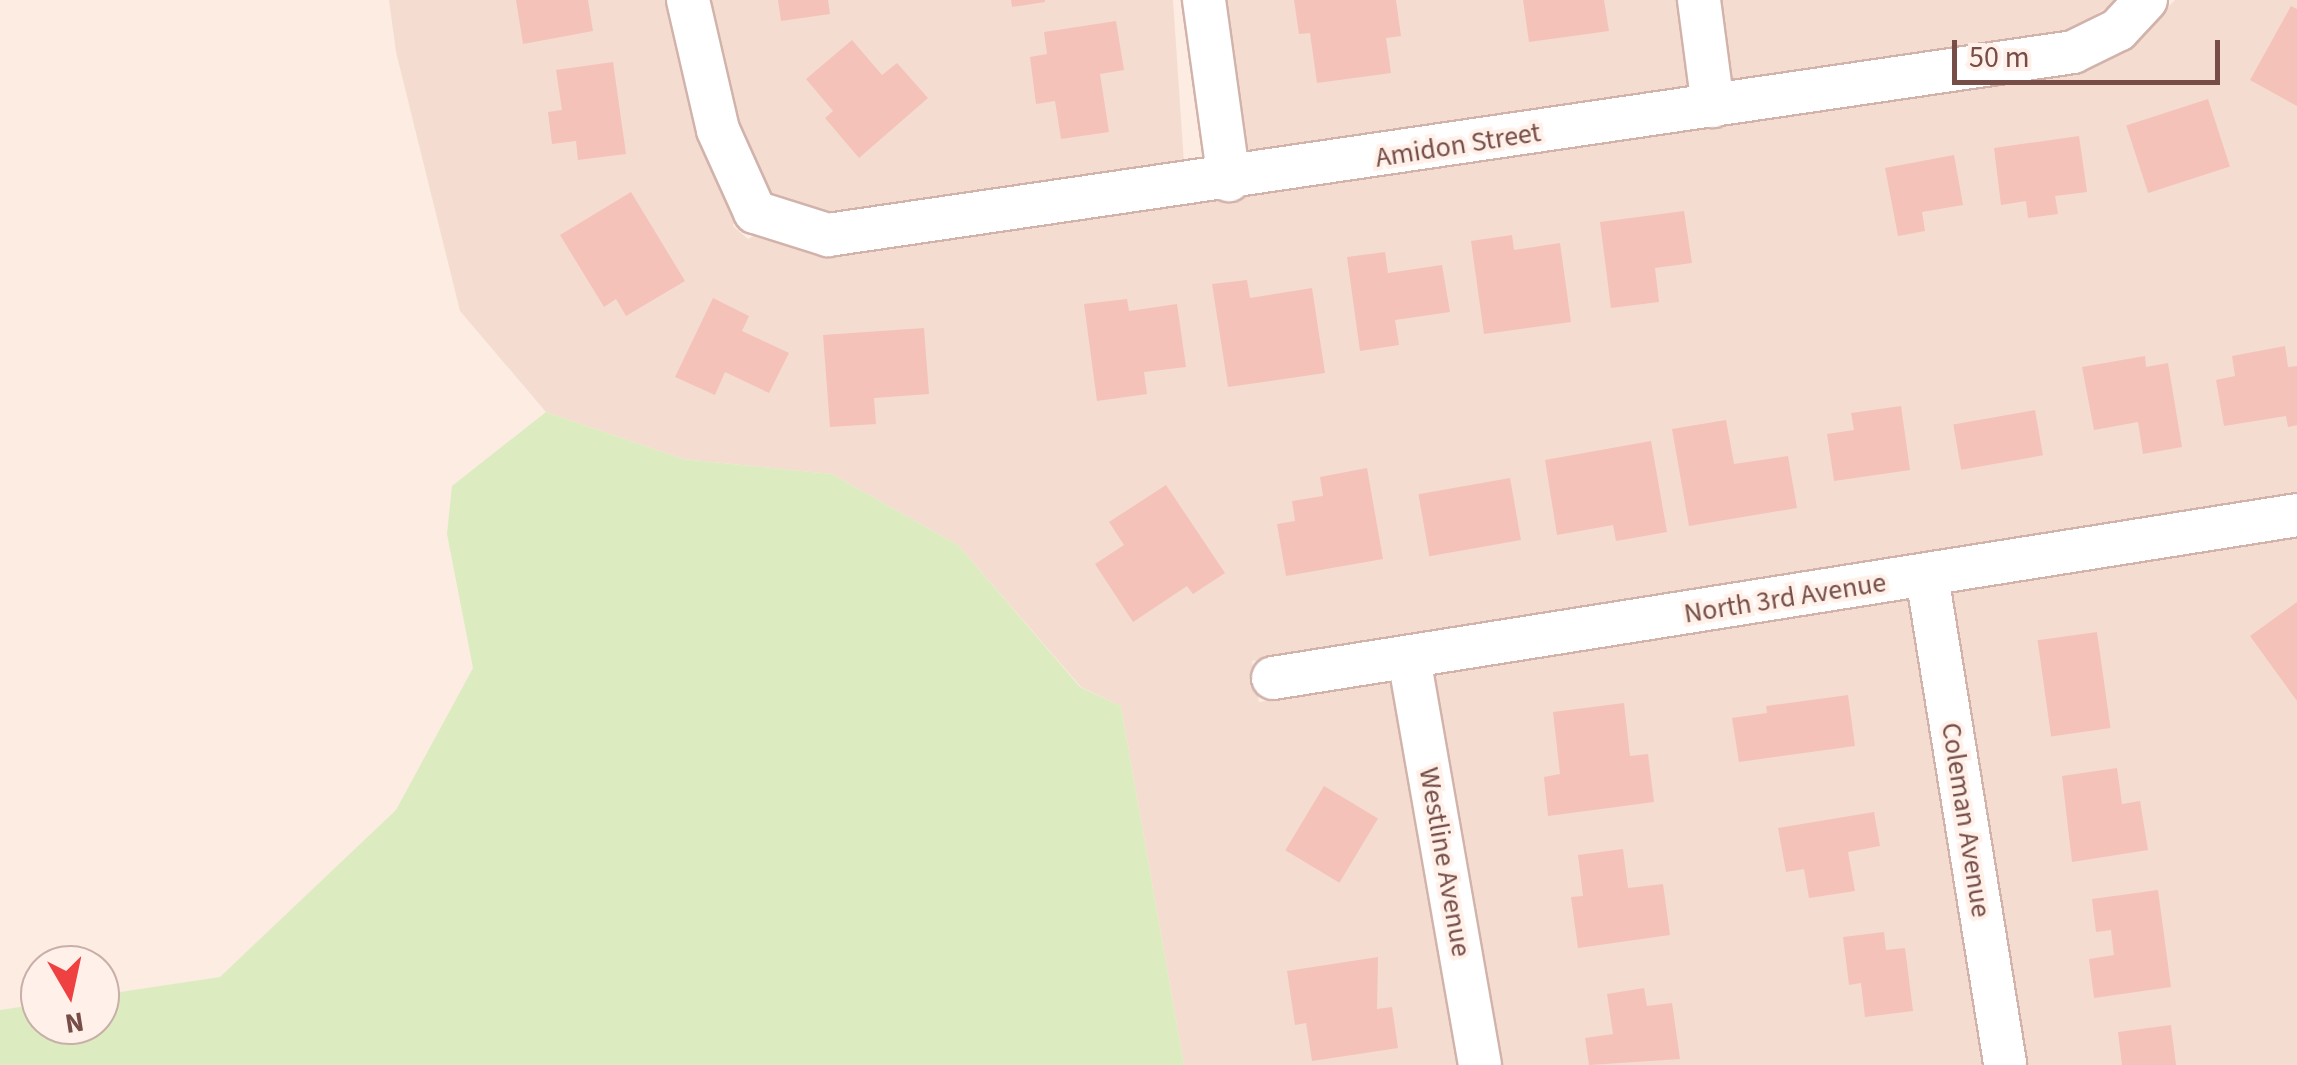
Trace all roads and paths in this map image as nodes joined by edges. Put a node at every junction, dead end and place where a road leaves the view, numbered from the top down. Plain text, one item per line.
1 (688, 0) edge
2 (1204, 0) edge
3 (1699, 0) edge
4 (2146, 0) edge
5 (1713, 106) junction
6 (1229, 180) junction
7 (2297, 515) edge
8 (1926, 576) junction
9 (1410, 658) junction
10 (1273, 678) dead end
11 (1480, 1065) edge
12 (2005, 1065) edge

1 - 6 street, Amidon Street
2 - 6 street
3 - 5 street
4 - 5 street, Amidon Street
5 - 6 street, Amidon Street
7 - 8 street, North 3rd Avenue
8 - 9 street, North 3rd Avenue
8 - 12 street, Coleman Avenue
9 - 10 street, North 3rd Avenue
9 - 11 street, Westline Avenue

